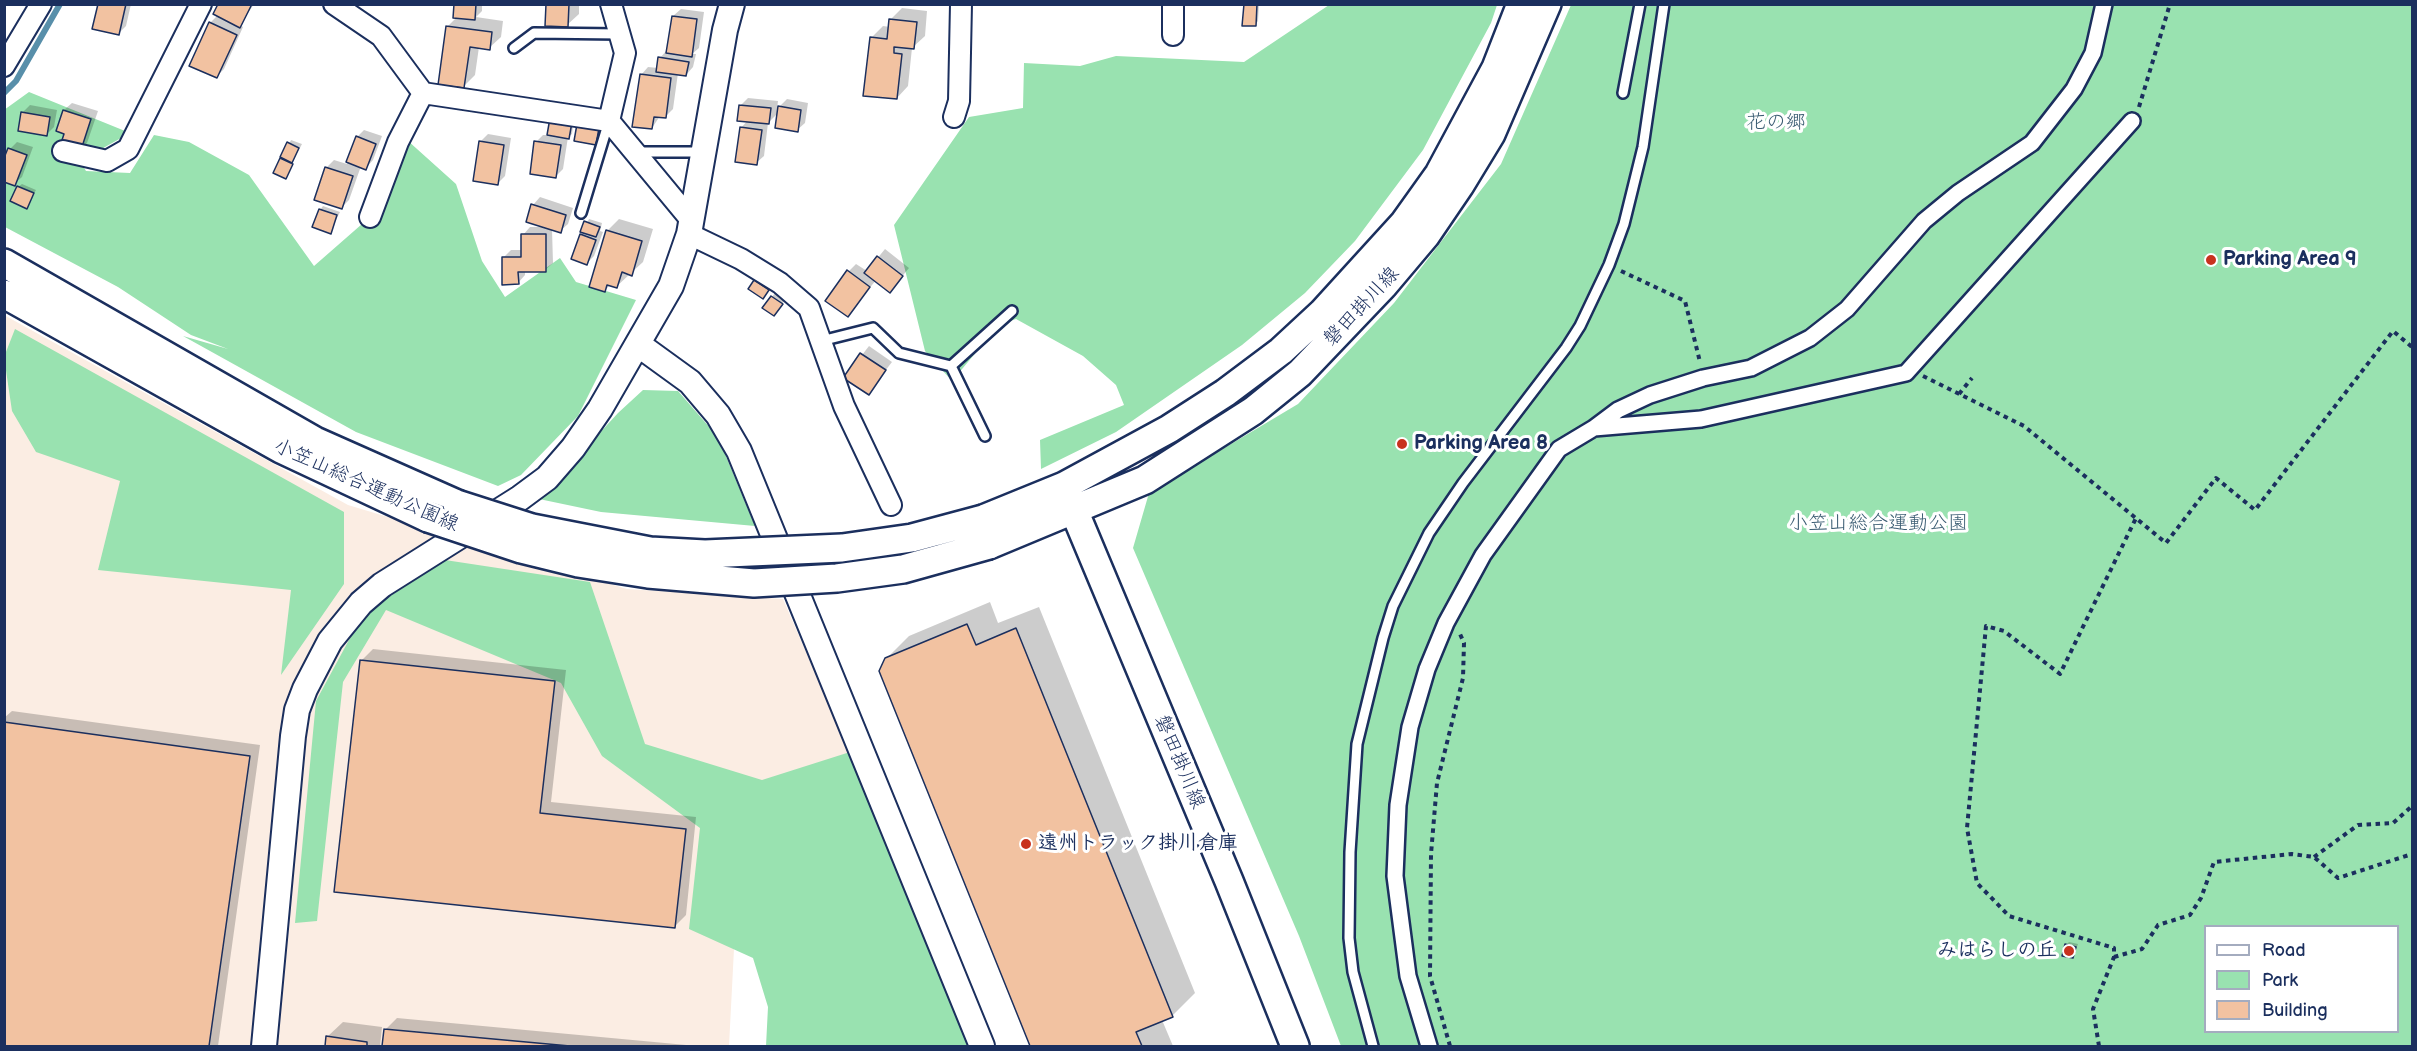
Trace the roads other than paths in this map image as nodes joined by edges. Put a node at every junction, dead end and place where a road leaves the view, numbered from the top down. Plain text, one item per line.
1 (41, 4) edge
2 (201, 4) edge
3 (611, 4) edge
4 (732, 4) edge
5 (961, 4) edge
6 (1173, 4) edge
7 (1521, 4) edge
8 (1547, 4) edge
9 (1640, 4) edge
10 (1664, 4) edge
11 (2104, 4) edge
12 (343, 7) edge
13 (620, 34) junction
14 (1173, 35) dead end
15 (514, 48) dead end
16 (4, 66) edge
17 (423, 93) junction
18 (1623, 93) dead end
19 (954, 117) dead end
20 (609, 121) junction
21 (2132, 121) road end
22 (63, 151) dead end
23 (634, 152) junction
24 (703, 152) junction
25 (581, 213) dead end
26 (370, 217) dead end
27 (690, 227) junction
28 (4, 263) edge
29 (4, 294) edge
30 (1012, 311) dead end
31 (821, 341) junction
32 (639, 345) junction
33 (951, 366) junction
34 (1594, 428) junction
35 (985, 436) dead end
36 (1064, 486) junction
37 (891, 505) dead end
38 (1075, 511) junction
39 (264, 1047) edge
40 (982, 1047) edge
41 (1295, 1047) edge
42 (1372, 1047) edge
43 (1429, 1047) edge

1 - 16 street
2 - 22 street
3 - 13 street
4 - 24 street
5 - 19 street
6 - 14 street
7 - 36 main road, 磐田掛川線
8 - 38 main road, 磐田掛川線
9 - 18 lane
10 - 42 lane
11 - 34 street
12 - 17 street
13 - 15 lane
13 - 20 street
17 - 20 street
17 - 26 street
20 - 23 street
20 - 25 lane
21 - 34 street
23 - 24 lane
23 - 27 street
24 - 27 street
27 - 31 street
27 - 32 street
28 - 36 main road, 小笠山総合運動公園線, bridge
29 - 38 main road, 小笠山総合運動公園線, bridge
30 - 33 lane
31 - 33 lane
31 - 37 street
32 - 39 street
32 - 40 street
33 - 35 lane
34 - 43 street
36 - 38 main road, 磐田掛川線
38 - 41 main road, 磐田掛川線

